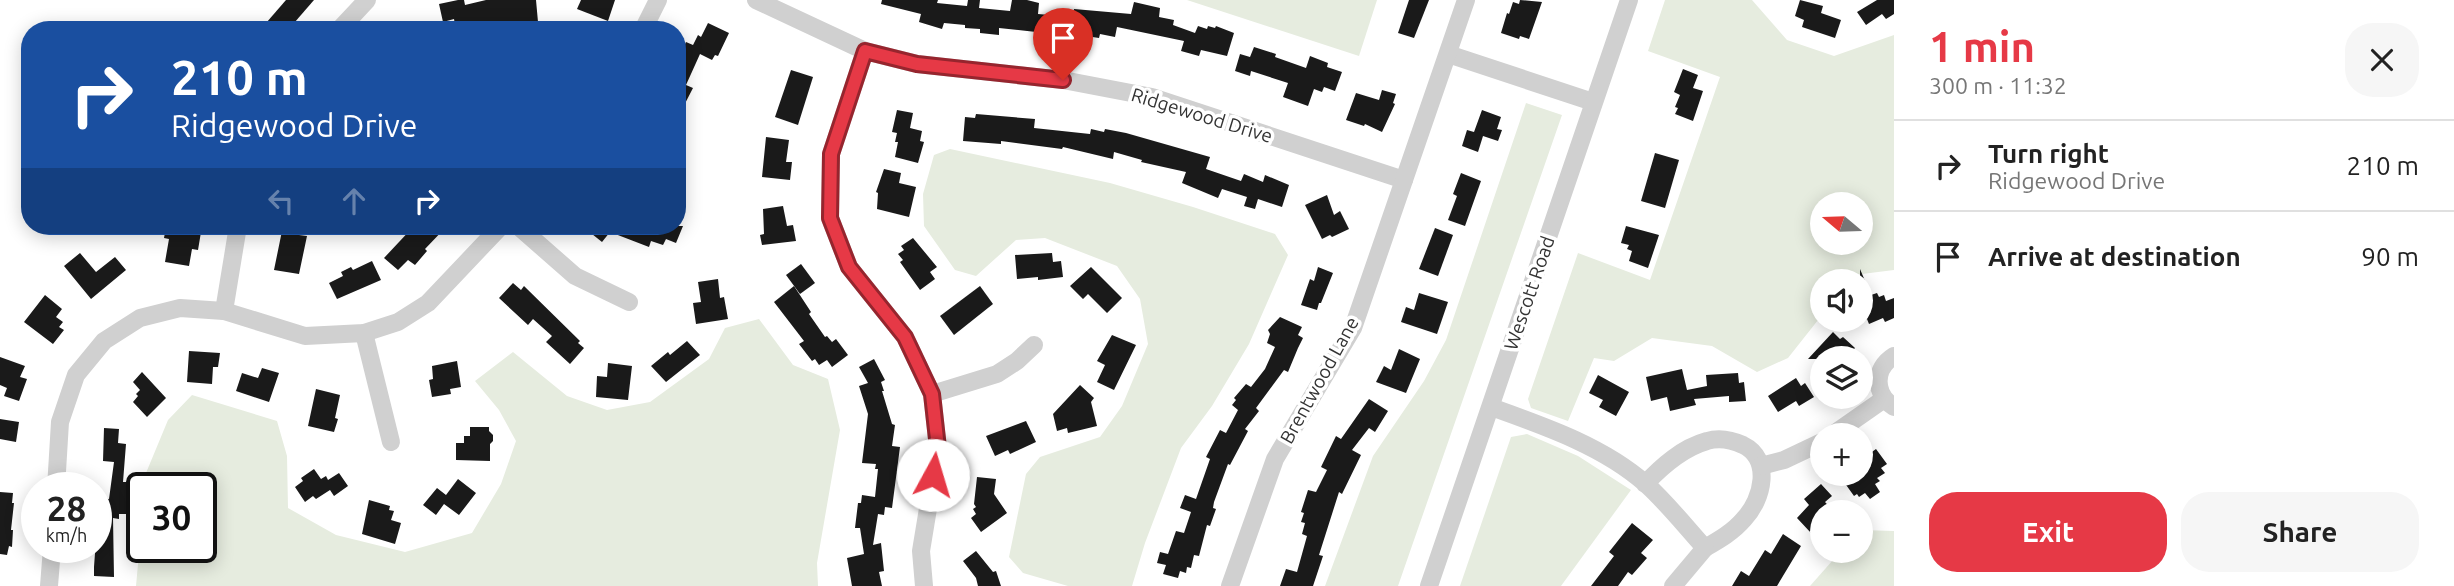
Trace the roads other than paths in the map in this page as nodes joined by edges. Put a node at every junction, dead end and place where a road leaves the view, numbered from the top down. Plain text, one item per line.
1 (367, 0) edge
2 (658, 0) edge
3 (757, 0) edge
4 (1466, 0) edge
5 (1629, 0) edge
6 (347, 21) edge
7 (648, 21) edge
8 (865, 51) junction
9 (1448, 54) junction
10 (1593, 102) junction
11 (1405, 180) junction
12 (237, 235) edge
13 (492, 235) edge
14 (528, 235) edge
15 (629, 302) dead end
16 (224, 311) junction
17 (364, 334) junction
18 (1034, 345) dead end
19 (1894, 356) edge
20 (932, 394) junction
21 (1889, 403) edge
22 (1491, 407) junction
23 (1854, 423) edge
24 (391, 442) dead end
25 (1810, 448) edge
26 (1761, 467) junction
27 (57, 472) edge
28 (1645, 484) junction
29 (1705, 548) junction
30 (50, 563) edge
31 (49, 586) edge
32 (924, 586) edge
33 (1230, 586) edge
34 (1429, 586) edge
35 (1673, 586) edge

1 - 6 street
2 - 7 street
3 - 8 street, Ridgewood Drive
4 - 9 street, Brentwood Lane
5 - 10 street, Wescott Road
8 - 11 street, Ridgewood Drive
8 - 20 street
9 - 10 street
9 - 11 street, Brentwood Lane
10 - 22 street, Wescott Road
11 - 33 street, Brentwood Lane
12 - 16 street
13 - 17 street
14 - 15 street
16 - 17 street
16 - 27 street
17 - 24 street
18 - 20 street
19 - 21 street
20 - 32 street
21 - 23 street
22 - 28 street
22 - 34 street, Wescott Road
25 - 26 street
26 - 28 street
26 - 29 street
28 - 29 street
29 - 35 street
30 - 31 street

